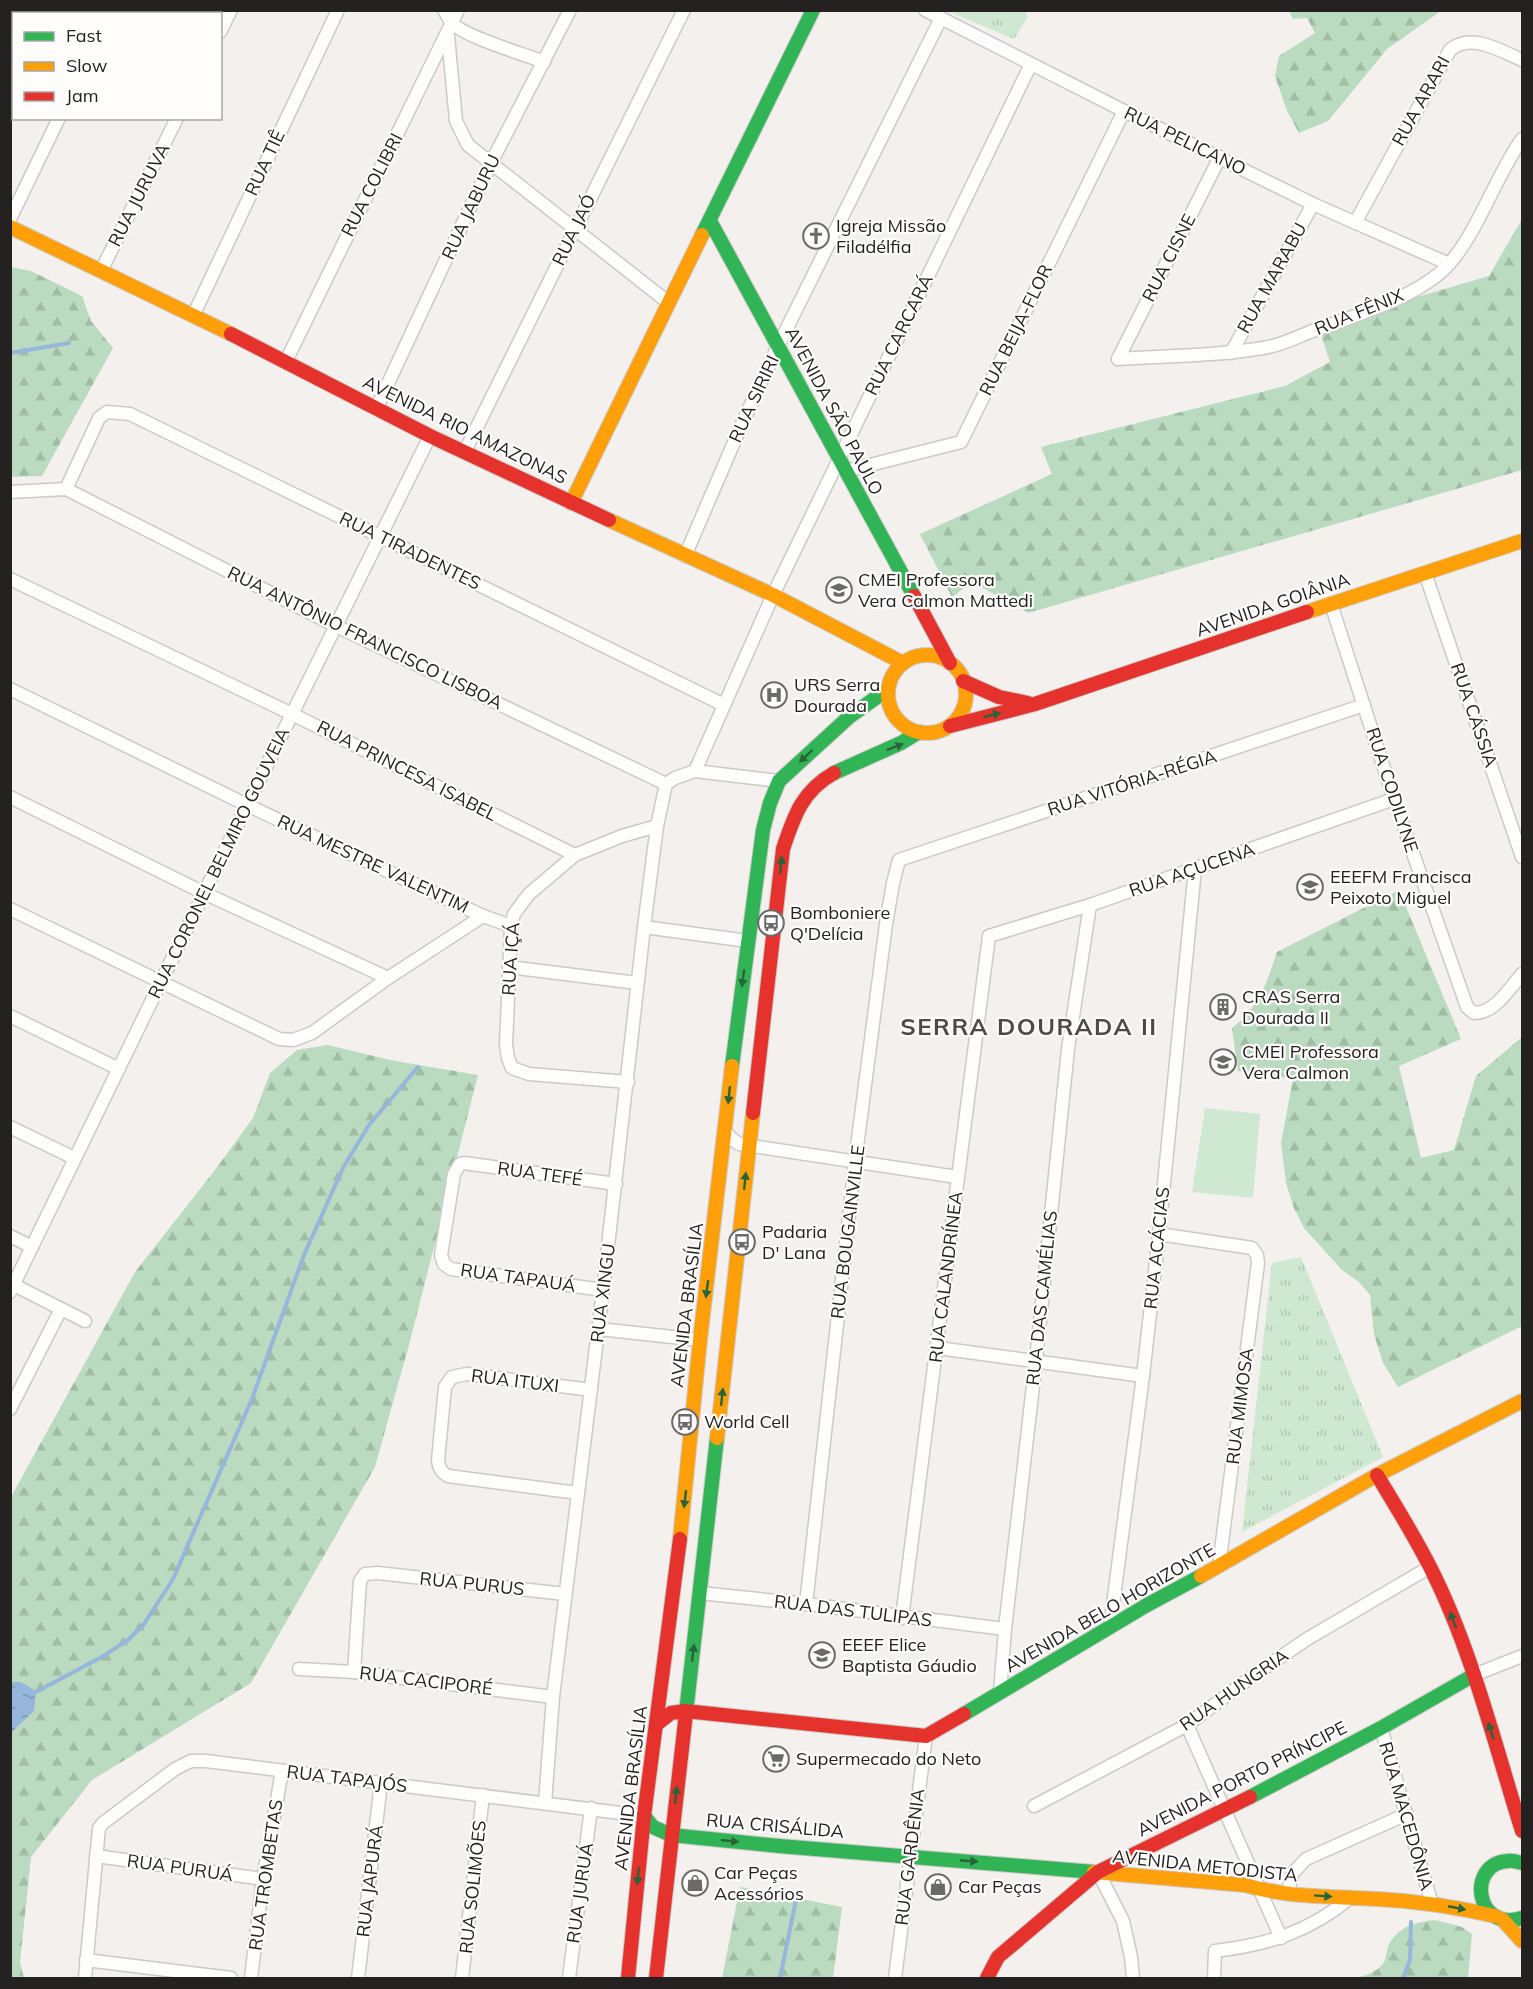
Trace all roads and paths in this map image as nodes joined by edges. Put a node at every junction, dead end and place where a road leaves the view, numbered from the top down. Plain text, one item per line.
1 (231, 10) edge
2 (338, 10) edge
3 (444, 10) edge
4 (458, 10) edge
5 (570, 10) edge
6 (684, 10) edge
7 (813, 10) edge
8 (925, 10) edge
9 (941, 18) junction
10 (222, 28) edge
11 (450, 29) junction
12 (1522, 60) edge
13 (544, 62) junction
14 (1031, 64) junction
15 (1124, 111) junction
16 (58, 120) edge
17 (176, 120) edge
18 (1522, 139) edge
19 (1220, 157) junction
20 (491, 163) junction
21 (1313, 204) junction
22 (10, 219) edge
23 (710, 221) junction
24 (1355, 223) junction
25 (10, 227) edge
26 (575, 228) junction
27 (1449, 264) junction
28 (101, 271) junction
29 (669, 303) junction
30 (193, 316) junction
31 (778, 346) junction
32 (1231, 353) junction
33 (1118, 359) joint
34 (285, 361) junction
35 (377, 407) junction
36 (430, 436) junction
37 (465, 451) junction
38 (839, 458) junction
39 (846, 471) junction
40 (66, 489) junction
41 (10, 492) edge
42 (571, 503) junction
43 (379, 537) junction
44 (1522, 541) edge
45 (685, 556) junction
46 (1425, 573) junction
47 (10, 579) edge
48 (773, 595) junction
49 (1330, 604) junction
50 (925, 619) junction
51 (336, 626) junction
52 (907, 661) junction
53 (950, 663) junction
54 (963, 681) junction
55 (888, 689) junction
56 (10, 690) edge
57 (1035, 704) junction
58 (724, 705) junction
59 (1365, 705) junction
60 (292, 714) junction
61 (950, 726) junction
62 (919, 732) junction
63 (695, 771) junction
64 (779, 781) junction
65 (666, 784) junction
66 (10, 797) edge
67 (1394, 799) junction
68 (247, 805) junction
69 (657, 826) junction
70 (575, 855) junction
71 (1522, 857) edge
72 (899, 860) joint
73 (1195, 869) junction
74 (204, 893) junction
75 (1090, 905) junction
76 (10, 909) edge
77 (483, 916) junction
78 (511, 926) junction
79 (644, 927) junction
80 (989, 936) joint
81 (748, 941) junction
82 (509, 967) junction
83 (1522, 974) edge
84 (388, 978) junction
85 (162, 982) junction
86 (637, 983) junction
87 (10, 1016) edge
88 (119, 1069) junction
89 (628, 1082) junction
90 (10, 1127) edge
91 (725, 1131) junction
92 (749, 1146) junction
93 (74, 1158) junction
94 (855, 1162) junction
95 (957, 1178) junction
96 (616, 1184) junction
97 (1159, 1234) junction
98 (10, 1236) edge
99 (32, 1247) junction
100 (441, 1255) joint
101 (711, 1256) junction
102 (735, 1285) junction
103 (12, 1289) edge
104 (603, 1290) junction
105 (61, 1309) junction
106 (85, 1321) dead end
107 (599, 1329) junction
108 (700, 1340) junction
109 (938, 1348) junction
110 (1036, 1360) junction
111 (1143, 1376) junction
112 (591, 1390) junction
113 (1522, 1401) edge
114 (10, 1409) edge
115 (691, 1434) junction
116 (714, 1467) junction
117 (688, 1473) junction
118 (1377, 1475) junction
119 (578, 1493) junction
120 (711, 1496) junction
121 (1219, 1566) junction
122 (1430, 1567) junction
123 (700, 1593) junction
124 (565, 1594) junction
125 (806, 1604) junction
126 (902, 1617) junction
127 (1110, 1627) junction
128 (1005, 1629) junction
129 (1522, 1656) edge
130 (298, 1669) dead end
131 (354, 1672) junction
132 (1474, 1675) junction
133 (1000, 1692) junction
134 (553, 1697) junction
135 (685, 1711) junction
136 (657, 1724) junction
137 (1187, 1725) junction
138 (1381, 1728) junction
139 (926, 1736) junction
140 (282, 1771) junction
141 (381, 1784) junction
142 (483, 1795) junction
143 (545, 1803) junction
144 (1034, 1806) dead end
145 (591, 1808) junction
146 (1225, 1810) junction
147 (1407, 1814) junction
148 (644, 1816) junction
149 (1522, 1831) edge
150 (671, 1834) junction
151 (96, 1856) junction
152 (910, 1856) junction
153 (1522, 1863) edge
154 (1098, 1872) junction
155 (263, 1879) junction
156 (1259, 1890) junction
157 (1288, 1894) junction
158 (1350, 1898) junction
159 (1432, 1904) junction
160 (1499, 1918) junction
161 (1522, 1918) edge
162 (1281, 1938) junction
163 (1522, 1941) edge
164 (86, 1960) junction
165 (85, 1978) edge
166 (231, 1978) edge
167 (251, 1978) edge
168 (358, 1978) edge
169 (462, 1978) edge
170 (569, 1978) edge
171 (628, 1978) edge
172 (656, 1978) edge
173 (895, 1978) edge
174 (987, 1978) edge
175 (1133, 1978) edge
176 (1214, 1978) edge

1 - 10 street
2 - 30 street, RUA TIÊ
3 - 11 street
4 - 11 street, RUA COLIBRI
5 - 13 street, RUA JABURU
6 - 26 street, RUA JAÓ
7 - 23 street
8 - 9 street, RUA PELICANO
9 - 14 street, RUA PELICANO
9 - 31 street, RUA SIRIRI
11 - 13 street
11 - 20 street
11 - 34 street, RUA COLIBRI
12 - 24 street, RUA ARARI
13 - 20 street, RUA JABURU
14 - 15 street, RUA PELICANO
14 - 38 street, RUA CARCARÁ
15 - 19 street, RUA PELICANO
15 - 39 street, RUA BEIJA-FLOR
16 - 22 street
17 - 28 street, RUA JURUVA
18 - 27 street, RUA FÊNIX
19 - 21 street, RUA PELICANO
19 - 33 street, RUA CISNE
20 - 26 street
20 - 35 street, RUA JABURU
21 - 24 street, RUA PELICANO
21 - 32 street, RUA MARABU
23 - 29 street
23 - 31 street, AVENIDA SÃO PAULO
24 - 27 street, RUA PELICANO
25 - 28 street, AVENIDA RIO AMAZONAS
26 - 29 street
26 - 37 street, RUA JAÓ
27 - 32 street, RUA FÊNIX
28 - 30 street, AVENIDA RIO AMAZONAS
29 - 42 street
30 - 34 street, AVENIDA RIO AMAZONAS
31 - 38 street, AVENIDA SÃO PAULO
31 - 45 street, RUA SIRIRI
32 - 33 street, RUA FÊNIX
34 - 35 street, AVENIDA RIO AMAZONAS
35 - 36 street, AVENIDA RIO AMAZONAS
36 - 37 street, AVENIDA RIO AMAZONAS
36 - 43 street, RUA CORONEL BELMIRO GOUVEIA
37 - 42 street, AVENIDA RIO AMAZONAS
38 - 39 street, AVENIDA SÃO PAULO
38 - 48 street, RUA CARCARÁ
39 - 50 street, AVENIDA SÃO PAULO
40 - 41 street
40 - 43 street, RUA TIRADENTES
40 - 51 street, RUA ANTÔNIO FRANCISCO LISBOA
42 - 45 street, AVENIDA RIO AMAZONAS
43 - 51 street, RUA CORONEL BELMIRO GOUVEIA
43 - 58 street, RUA TIRADENTES
44 - 46 street, AVENIDA GOIÂNIA
45 - 48 street, AVENIDA RIO AMAZONAS
46 - 49 street, AVENIDA GOIÂNIA
46 - 71 street, RUA CÁSSIA
47 - 60 street, RUA PRINCESA ISABEL
48 - 52 street, AVENIDA RIO AMAZONAS
48 - 58 street, RUA CARCARÁ
49 - 57 street, AVENIDA GOIÂNIA
49 - 59 street, RUA CODILYNE
50 - 52 street
50 - 53 street, AVENIDA SÃO PAULO
51 - 60 street, RUA CORONEL BELMIRO GOUVEIA
51 - 65 street, RUA ANTÔNIO FRANCISCO LISBOA
52 - 53 street
52 - 55 street
53 - 54 street
54 - 57 street, AVENIDA GOIÂNIA
54 - 61 street
55 - 62 street
55 -> 64 street, AVENIDA BRASÍLIA
56 - 68 street, RUA MESTRE VALENTIM
61 -> 57 street, AVENIDA GOIÂNIA
58 - 63 street, RUA CARCARÁ
59 - 67 street, RUA CODILYNE
59 - 72 street, RUA VITÓRIA-RÉGIA
60 - 68 street, RUA CORONEL BELMIRO GOUVEIA
60 - 70 street, RUA PRINCESA ISABEL
61 - 62 street
92 -> 62 street
63 - 64 street
63 - 65 street
64 - 81 street, AVENIDA BRASÍLIA
65 - 69 street, RUA XINGU
66 - 74 street
67 - 73 street, RUA AÇUCENA
67 - 83 street, RUA CODILYNE
68 - 74 street, RUA CORONEL BELMIRO GOUVEIA
68 - 77 street, RUA MESTRE VALENTIM
69 - 70 street, RUA IÇÁ
69 - 79 street, RUA XINGU
70 - 78 street, RUA IÇÁ
72 - 94 street, RUA BOUGAINVILLE
73 - 75 street, RUA AÇUCENA
73 - 97 street, RUA ACÁCIAS
74 - 84 street
74 - 85 street, RUA CORONEL BELMIRO GOUVEIA
75 - 80 street, RUA AÇUCENA
75 - 110 street, RUA DAS CAMÉLIAS
76 - 85 street
77 - 78 street, RUA MESTRE VALENTIM
77 - 84 street
78 - 82 street, RUA IÇÁ
79 - 81 street
79 - 86 street, RUA XINGU
80 - 95 street, RUA CALANDRÍNEA
81 -> 91 street, AVENIDA BRASÍLIA
82 - 86 street
82 - 89 street, RUA IÇÁ
84 - 85 street
85 - 88 street, RUA CORONEL BELMIRO GOUVEIA
86 - 89 street, RUA XINGU
87 - 88 street
88 - 93 street, RUA CORONEL BELMIRO GOUVEIA
89 - 96 street, RUA XINGU
90 - 93 street
91 - 92 street
91 - 101 street, AVENIDA BRASÍLIA
92 - 94 street
102 -> 92 street
93 - 99 street, RUA CORONEL BELMIRO GOUVEIA
94 - 95 street
94 - 125 street, RUA BOUGAINVILLE
95 - 109 street, RUA CALANDRÍNEA
96 - 100 street, RUA TEFÉ
96 - 104 street, RUA XINGU
97 - 111 street, RUA ACÁCIAS
97 - 121 street, RUA MIMOSA
98 - 99 street
99 - 103 street, RUA CORONEL BELMIRO GOUVEIA
100 - 104 street, RUA TAPAUÁ
101 - 102 street
101 -> 108 street, AVENIDA BRASÍLIA
116 -> 102 street
103 - 105 street
104 - 107 street, RUA XINGU
105 - 106 street
105 - 114 street
107 - 108 street
107 - 112 street, RUA XINGU
108 - 115 street, AVENIDA BRASÍLIA
109 - 110 street
109 - 126 street, RUA CALANDRÍNEA
110 - 111 street
110 - 128 street, RUA DAS CAMÉLIAS
111 - 127 street, RUA ACÁCIAS
112 - 119 street, RUA XINGU
112 - 119 street, RUA ITUXI
113 - 118 street, AVENIDA BELO HORIZONTE
115 - 116 street
115 - 117 street, AVENIDA BRASÍLIA
116 - 120 street
117 - 120 street
117 -> 136 street, AVENIDA BRASÍLIA
118 - 121 street, AVENIDA BELO HORIZONTE
118 - 122 street
119 - 124 street, RUA XINGU
120 - 123 street
121 - 127 street, AVENIDA BELO HORIZONTE
132 -> 122 street
122 - 137 street, RUA HUNGRIA
123 - 125 street, RUA DAS TULIPAS
135 -> 123 street
124 - 131 street, RUA PURUS
124 - 134 street, RUA XINGU
125 - 126 street, RUA DAS TULIPAS
126 - 128 street, RUA DAS TULIPAS
127 - 133 street, AVENIDA BELO HORIZONTE
128 - 133 street, RUA DAS CAMÉLIAS
129 - 132 street
130 - 131 street, RUA CACIPORÉ
131 - 134 street, RUA CACIPORÉ
132 - 138 street, AVENIDA PORTO PRÍNCIPE
149 -> 132 street
133 - 139 street, AVENIDA BELO HORIZONTE
134 - 143 street, RUA XINGU
135 - 136 street
135 - 139 street
150 -> 135 street
136 - 148 street, AVENIDA BRASÍLIA
137 - 144 street, RUA HUNGRIA
137 - 146 street
138 - 146 street, AVENIDA PORTO PRÍNCIPE
138 - 147 street, RUA MACEDÔNIA
139 - 152 street, RUA GARDÊNIA
140 - 141 street, RUA TAPAJÓS
140 - 151 street, RUA TAPAJÓS
140 - 155 street, RUA TROMBETAS
141 - 142 street, RUA TAPAJÓS
141 - 168 street, RUA JAPURÁ
142 - 143 street, RUA TAPAJÓS
142 - 169 street, RUA SOLIMÕES
143 - 145 street, RUA TAPAJÓS
145 - 148 street, RUA TAPAJÓS
145 - 170 street, RUA JURUÁ
146 - 154 street, AVENIDA PORTO PRÍNCIPE
146 - 156 street
147 - 157 street
147 - 159 street, RUA MACEDÔNIA
148 - 150 street, RUA CRISÁLIDA
148 -> 171 street, AVENIDA BRASÍLIA
150 -> 152 street, RUA CRISÁLIDA
150 - 172 street
151 - 155 street, RUA PURUÁ
151 - 164 street, RUA TAPAJÓS
152 -> 154 street, AVENIDA METODISTA
152 - 173 street, RUA GARDÊNIA
153 - 160 street
154 - 156 street, AVENIDA METODISTA
154 - 174 street, AVENIDA PORTO PRÍNCIPE
154 - 175 street
155 - 167 street, RUA TROMBETAS
156 - 157 street, AVENIDA METODISTA
156 - 162 street
157 -> 158 street, AVENIDA METODISTA
158 - 159 street, AVENIDA METODISTA
158 - 162 street
159 -> 160 street, AVENIDA METODISTA
160 - 161 street, AVENIDA METODISTA
160 - 163 street
162 - 176 street
164 - 165 street, RUA TAPAJÓS
164 - 166 street

